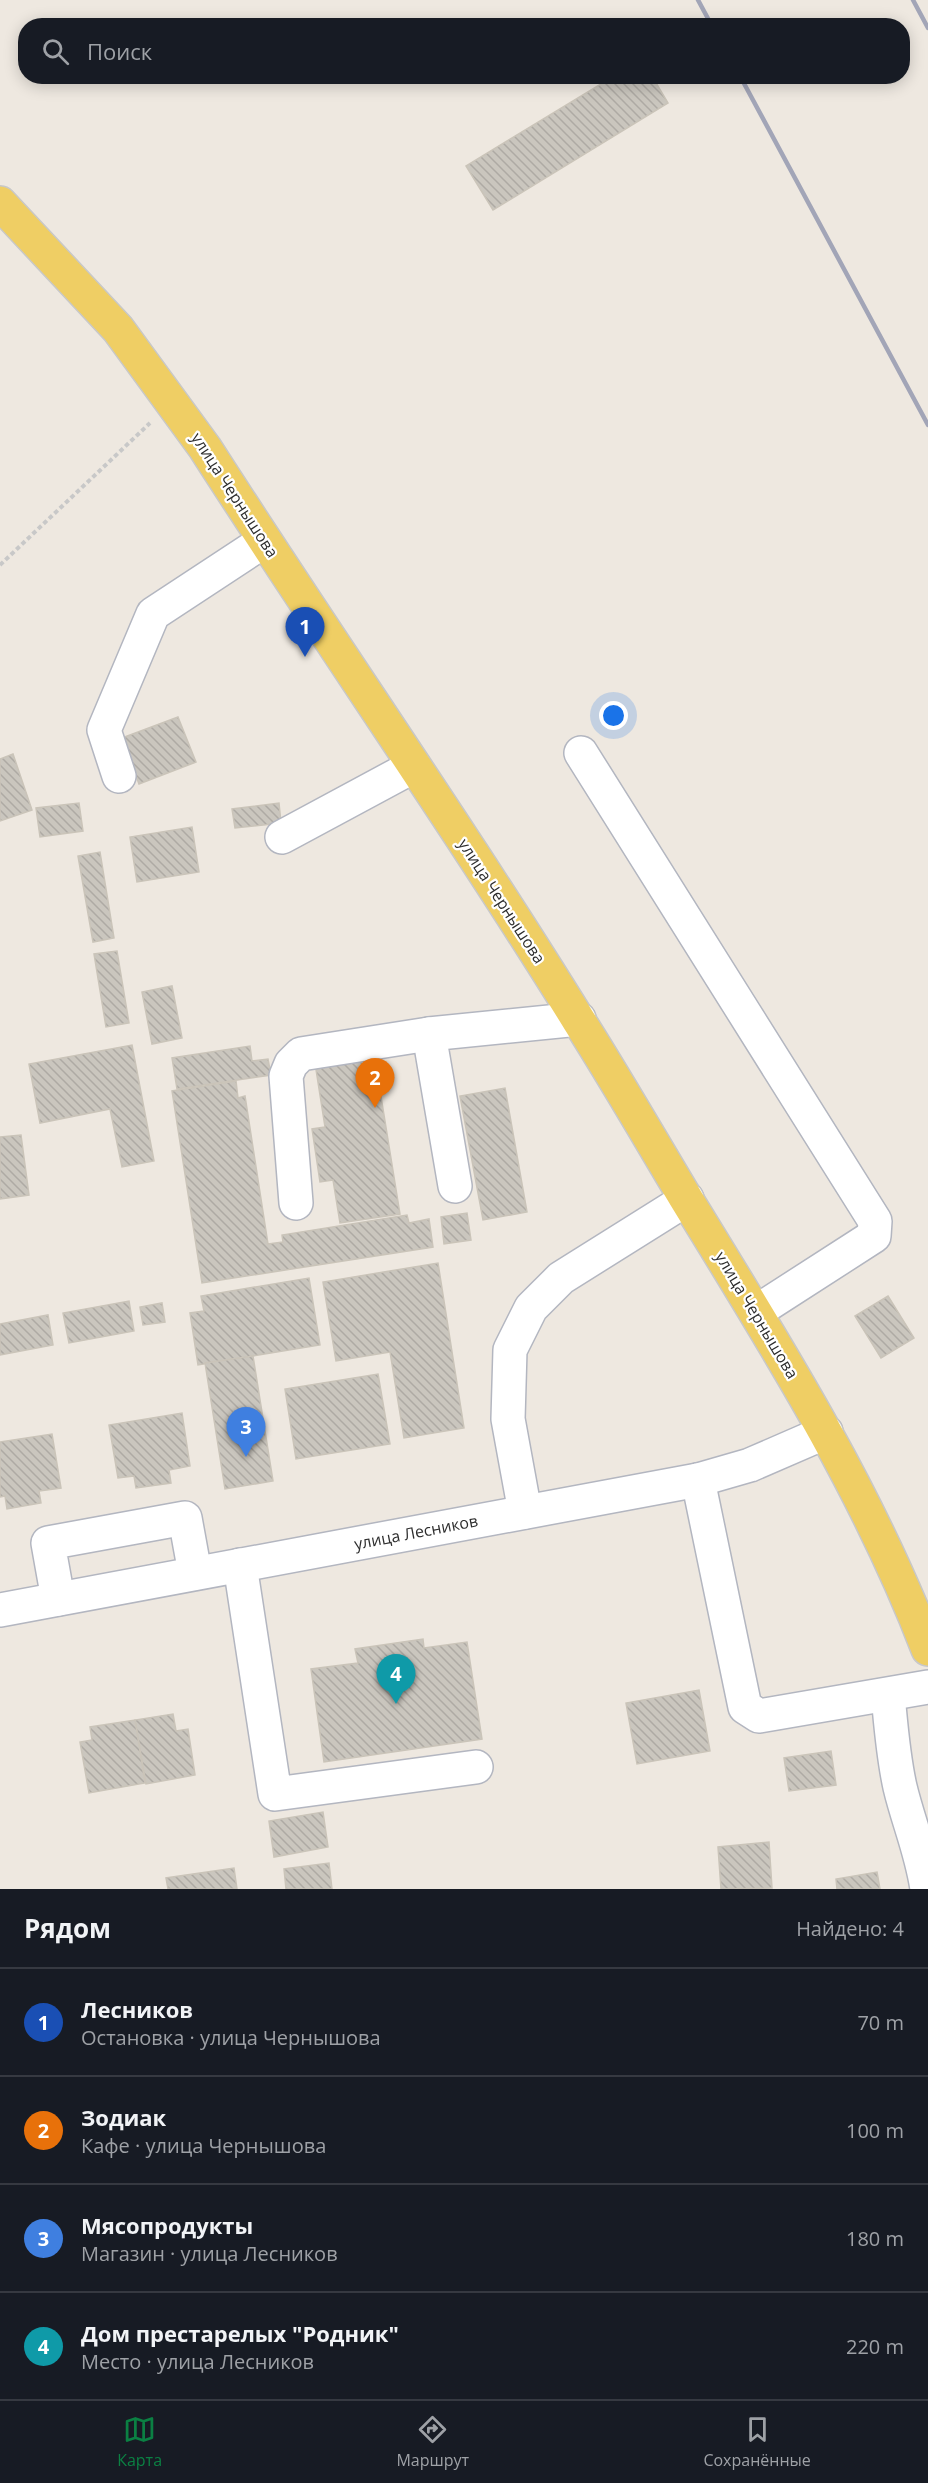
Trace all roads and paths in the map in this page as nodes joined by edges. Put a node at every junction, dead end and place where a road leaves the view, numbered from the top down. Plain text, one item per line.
1 (0, 203) edge
2 (172, 402) junction
3 (264, 541) junction
4 (0, 565) edge
5 (581, 753) dead end
6 (414, 766) junction
7 (119, 777) dead end
8 (282, 837) dead end
9 (579, 1019) junction
10 (429, 1034) junction
11 (455, 1186) dead end
12 (687, 1199) junction
13 (296, 1203) dead end
14 (756, 1312) junction
15 (826, 1432) junction
16 (698, 1480) junction
17 (525, 1512) junction
18 (240, 1565) junction
19 (195, 1574) junction
20 (58, 1599) junction
21 (0, 1610) edge
22 (928, 1649) edge
23 (928, 1687) edge
24 (888, 1695) junction
25 (476, 1767) dead end
26 (927, 1889) edge

1 - 2 main road, улица Чернышова
2 - 3 main road, улица Чернышова
2 - 4 path
3 - 6 main road, улица Чернышова
3 - 7 street
5 - 14 street
6 - 8 street
6 - 9 main road, улица Чернышова
9 - 10 street
9 - 12 main road, улица Чернышова
10 - 11 street
10 - 13 street
12 - 14 main road, улица Чернышова
12 - 17 street
14 - 15 main road, улица Чернышова
15 - 16 street, улица Лесников
15 - 22 main road, улица Чернышова
16 - 17 street, улица Лесников
16 - 24 street
17 - 18 street, улица Лесников
18 - 19 street, улица Лесников
18 - 25 street
19 - 20 street, улица Лесников
19 - 20 street
20 - 21 street, улица Лесников
23 - 24 street
24 - 26 street

